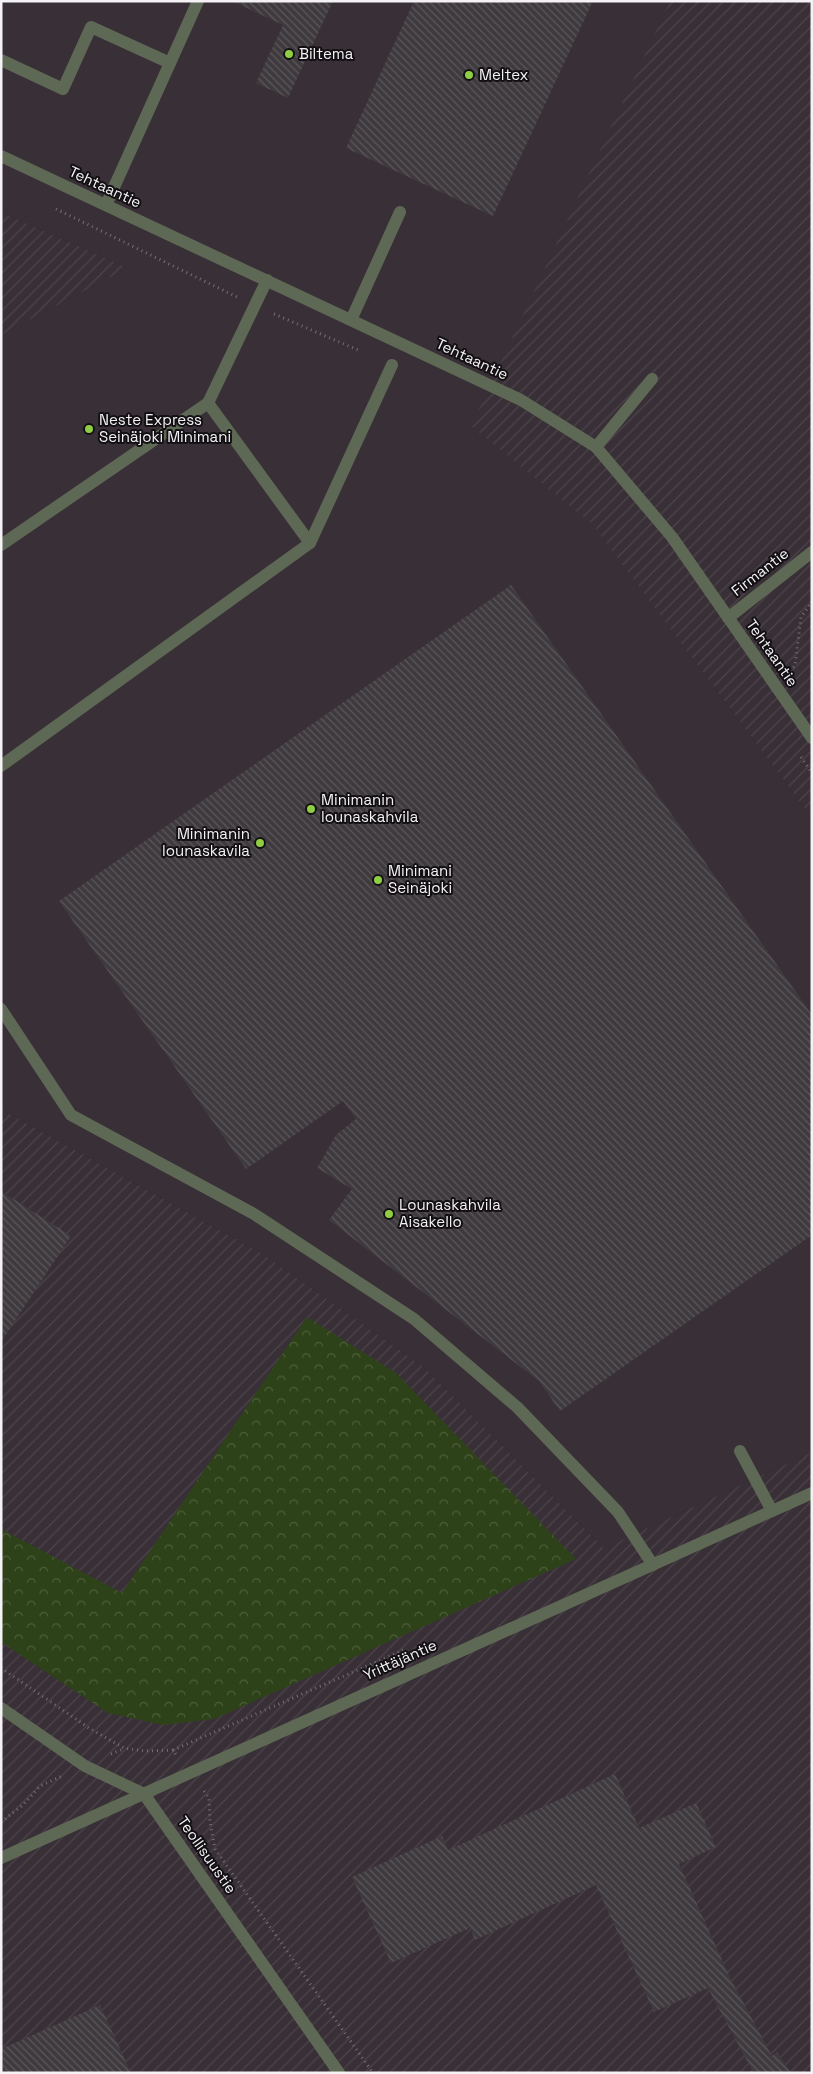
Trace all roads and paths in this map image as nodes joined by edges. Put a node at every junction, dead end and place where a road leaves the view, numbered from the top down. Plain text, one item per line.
1 (198, 1) edge
2 (1, 60) edge
3 (170, 63) junction
4 (1, 156) edge
5 (106, 206) junction
6 (54, 208) dead end
7 (400, 212) dead end
8 (267, 280) junction
9 (255, 305) junction
10 (351, 320) junction
11 (392, 365) joint
12 (652, 379) dead end
13 (208, 403) junction
14 (596, 447) junction
15 (310, 543) junction
16 (1, 545) edge
17 (812, 552) edge
18 (812, 602) edge
19 (728, 618) junction
20 (772, 682) junction
21 (812, 738) edge
22 (798, 752) dead end
23 (1, 766) edge
24 (812, 772) edge
25 (1, 1009) edge
26 (740, 1451) dead end
27 (812, 1493) edge
28 (772, 1511) junction
29 (652, 1565) junction
30 (1, 1668) edge
31 (1, 1708) edge
32 (124, 1748) junction
33 (84, 1766) junction
34 (190, 1772) junction
35 (144, 1794) junction
36 (1, 1822) edge
37 (1, 1858) edge
38 (339, 2073) edge
39 (373, 2073) edge

1 - 3 street
2 - 3 street
3 - 5 street
4 - 5 street, Tehtaantie
5 - 8 street, Tehtaantie
6 - 9 path
7 - 10 street
8 - 9 street
8 - 10 street, Tehtaantie
9 - 11 path
9 - 13 street
10 - 14 street, Tehtaantie
11 - 15 street
12 - 14 street
13 - 15 street
13 - 16 street
14 - 19 street, Tehtaantie
15 - 23 street
17 - 19 street, Firmantie
18 - 20 path
19 - 20 street, Tehtaantie
20 - 21 street, Tehtaantie
22 - 24 path
25 - 29 street
26 - 28 street
27 - 28 street, Yrittäjäntie
28 - 29 street, Yrittäjäntie
29 - 34 street, Yrittäjäntie
30 - 32 path
31 - 33 street
32 - 33 path
32 - 34 path
33 - 35 street
33 - 36 path
34 - 35 street, Yrittäjäntie
34 - 39 path
35 - 37 street, Yrittäjäntie
35 - 38 street, Teollisuustie

